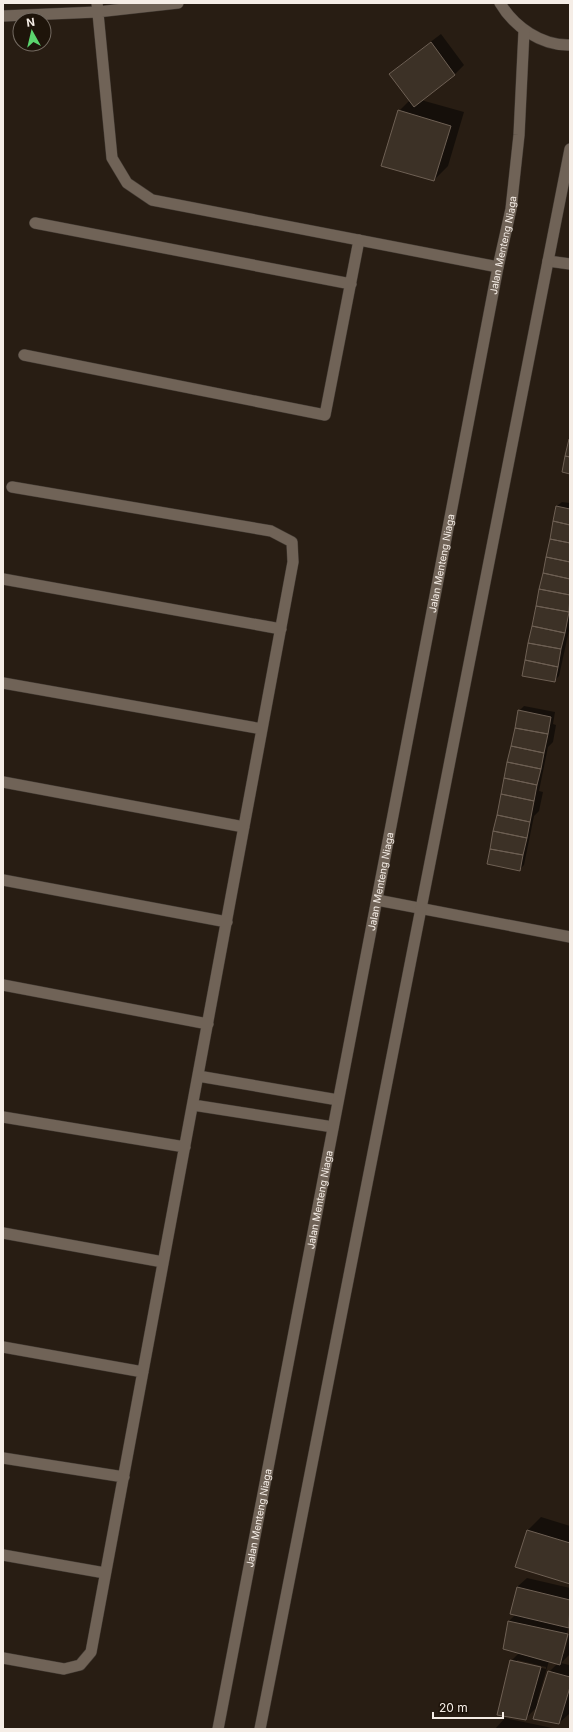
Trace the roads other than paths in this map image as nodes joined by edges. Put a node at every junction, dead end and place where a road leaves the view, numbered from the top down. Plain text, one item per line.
1 (178, 3) edge
2 (500, 3) edge
3 (97, 8) edge
4 (3, 16) edge
5 (524, 31) junction
6 (570, 45) edge
7 (570, 149) edge
8 (35, 223) dead end
9 (359, 240) junction
10 (548, 261) junction
11 (570, 264) edge
12 (498, 266) junction
13 (351, 284) junction
14 (24, 355) dead end
15 (12, 488) dead end
16 (3, 579) edge
17 (281, 629) junction
18 (3, 683) edge
19 (262, 729) junction
20 (3, 782) edge
21 (244, 827) junction
22 (3, 880) edge
23 (377, 900) junction
24 (421, 908) junction
25 (227, 922) junction
26 (570, 937) edge
27 (3, 985) edge
28 (208, 1024) junction
29 (198, 1076) junction
30 (338, 1100) junction
31 (193, 1104) junction
32 (3, 1117) edge
33 (333, 1126) junction
34 (185, 1147) junction
35 (3, 1233) edge
36 (163, 1262) junction
37 (3, 1347) edge
38 (143, 1372) junction
39 (3, 1458) edge
40 (124, 1477) junction
41 (3, 1555) edge
42 (105, 1573) junction
43 (3, 1658) edge
44 (218, 1729) edge
45 (260, 1729) edge

1 - 3 street
2 - 5 street
3 - 4 street
3 - 9 street
5 - 6 street
5 - 12 street, Jalan Menteng Niaga
7 - 10 street
8 - 13 street
9 - 12 street
9 - 13 street
10 - 11 street
10 - 24 street
12 - 23 street, Jalan Menteng Niaga
13 - 14 street
15 - 17 street
16 - 17 street
17 - 19 street
18 - 19 street
19 - 21 street
20 - 21 street
21 - 25 street
22 - 25 street
23 - 24 street
23 - 30 street, Jalan Menteng Niaga
24 - 26 street
24 - 45 street
25 - 28 street
27 - 28 street
28 - 29 street
29 - 30 street
29 - 31 street
30 - 33 street, Jalan Menteng Niaga
31 - 33 street
31 - 34 street
32 - 34 street
33 - 44 street, Jalan Menteng Niaga
34 - 36 street
35 - 36 street
36 - 38 street
37 - 38 street
38 - 40 street
39 - 40 street
40 - 42 street
41 - 42 street
42 - 43 street

